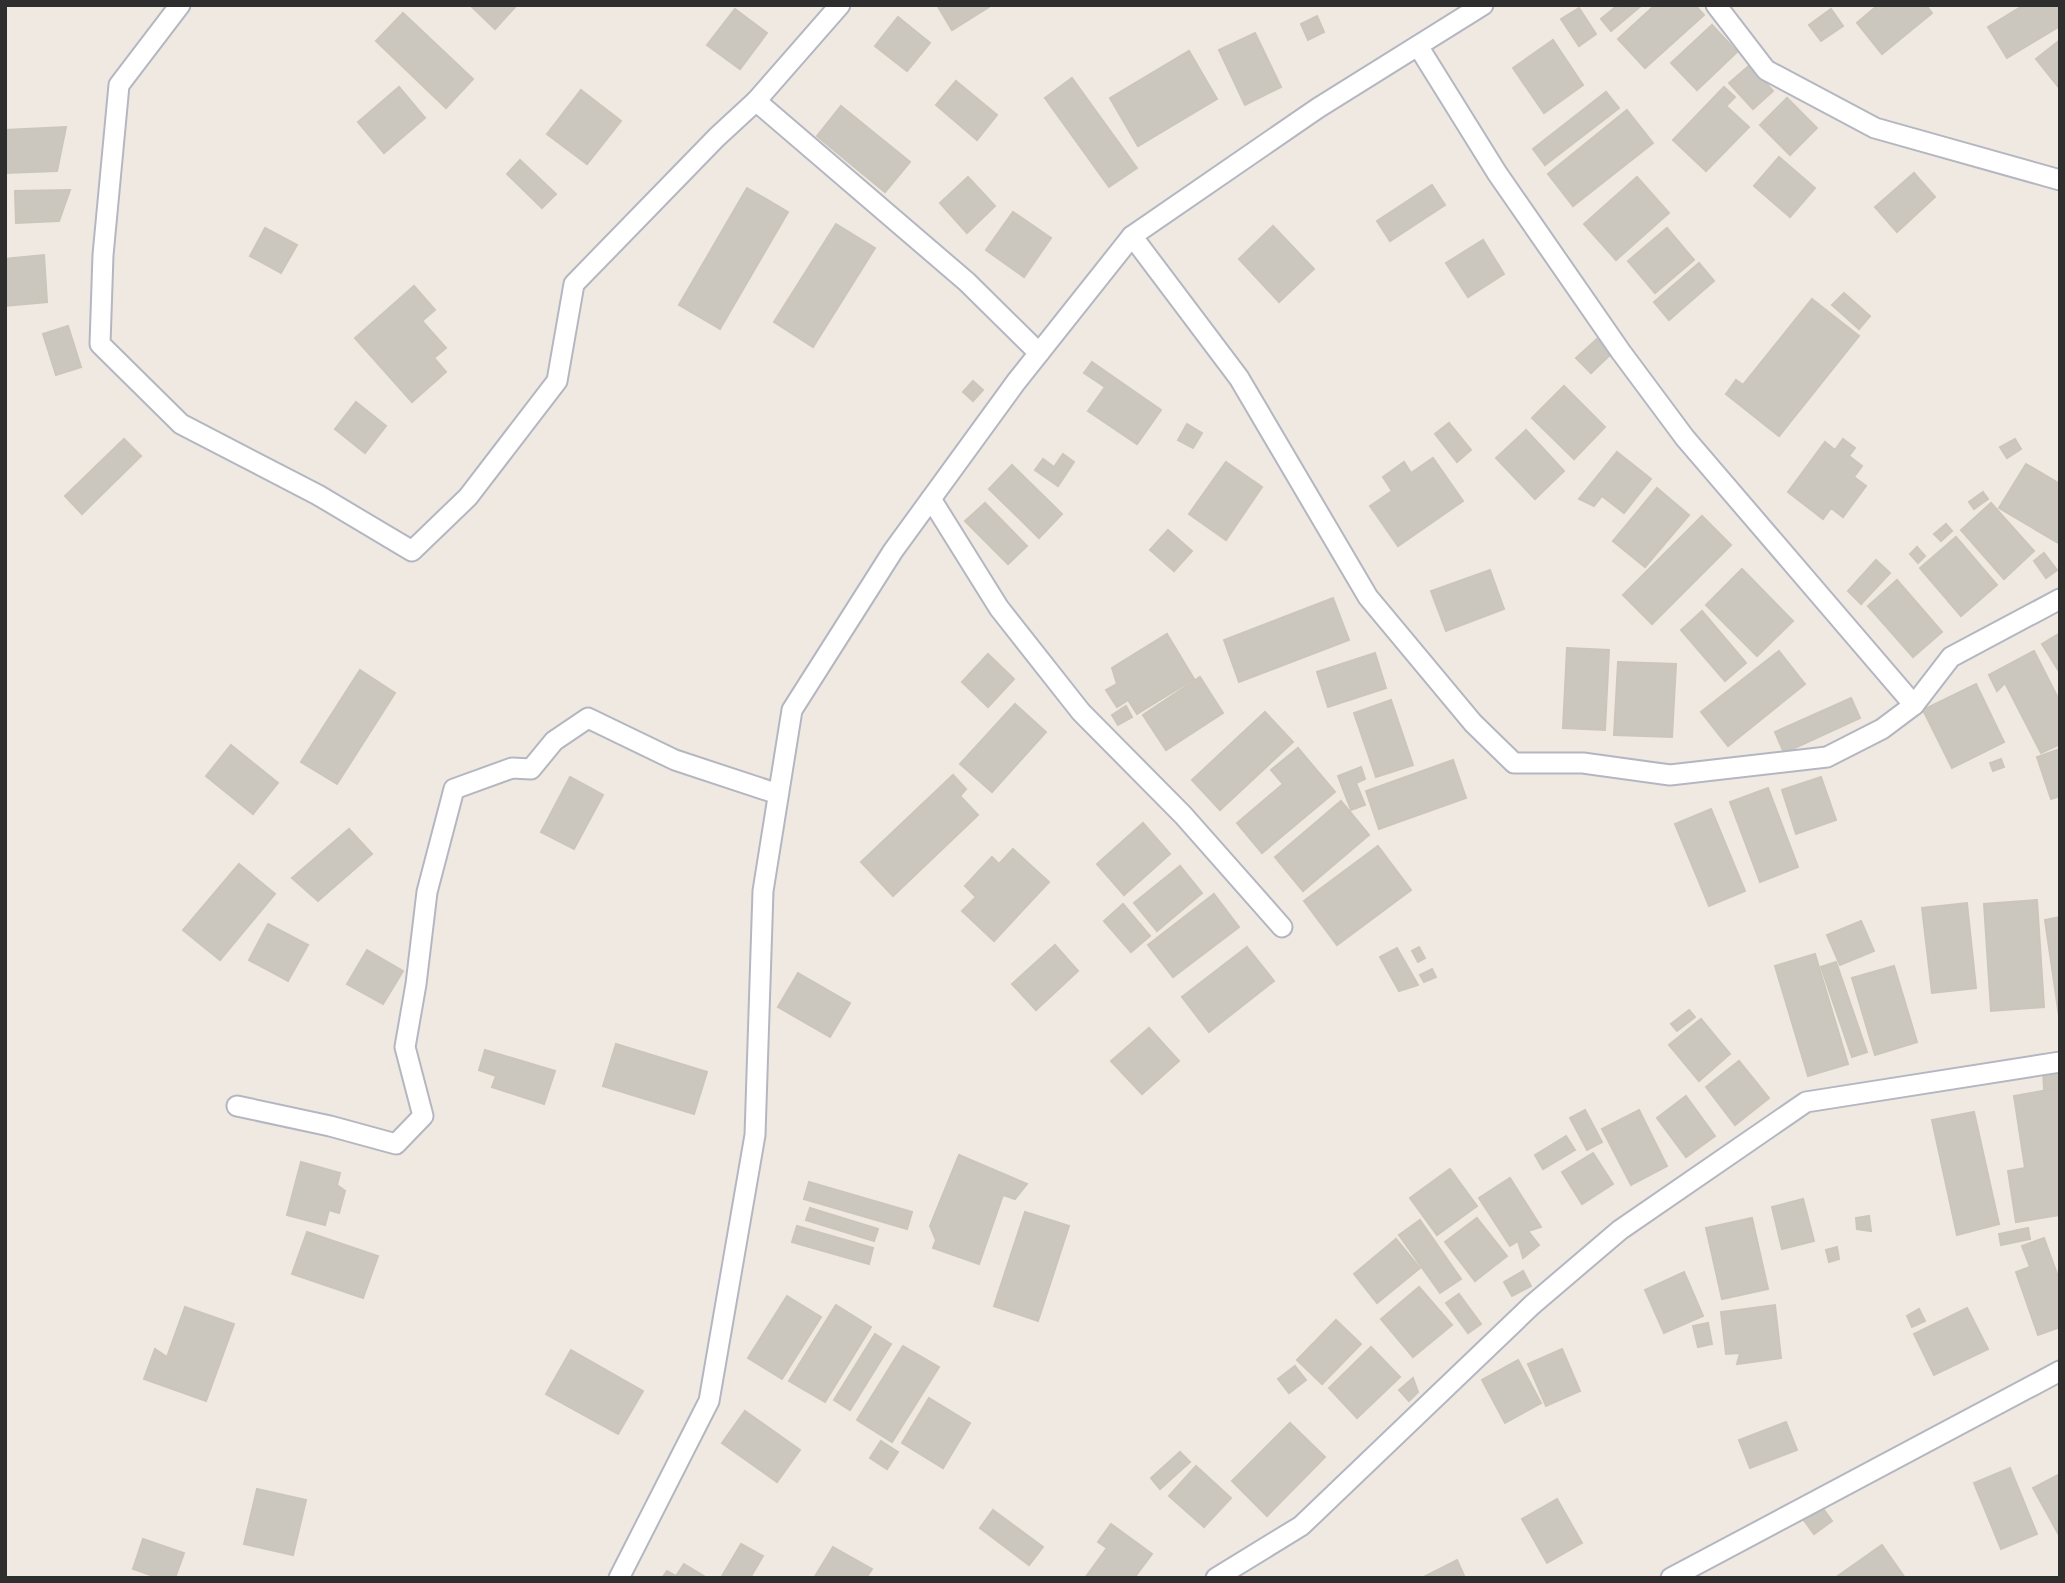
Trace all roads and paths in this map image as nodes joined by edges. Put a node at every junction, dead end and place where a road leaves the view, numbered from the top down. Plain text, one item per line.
1 (180, 5) edge
2 (840, 5) edge
3 (1716, 5) edge
4 (1476, 7) edge
5 (1418, 46) junction
6 (756, 101) junction
7 (2060, 180) edge
8 (1132, 236) junction
9 (1039, 353) junction
10 (932, 499) junction
11 (2060, 599) edge
12 (1914, 705) junction
13 (778, 794) junction
14 (1282, 927) dead end
15 (2060, 1062) edge
16 (237, 1106) dead end
17 (2060, 1371) edge
18 (619, 1578) edge
19 (1216, 1578) edge
20 (1671, 1578) edge

1 - 6 street
2 - 6 street
3 - 7 street
4 - 5 street
5 - 8 street
5 - 12 street
6 - 9 street
8 - 9 street
8 - 12 street
9 - 10 street
10 - 13 street
10 - 14 street
11 - 12 street
13 - 16 street
13 - 18 street
15 - 19 street
17 - 20 street

